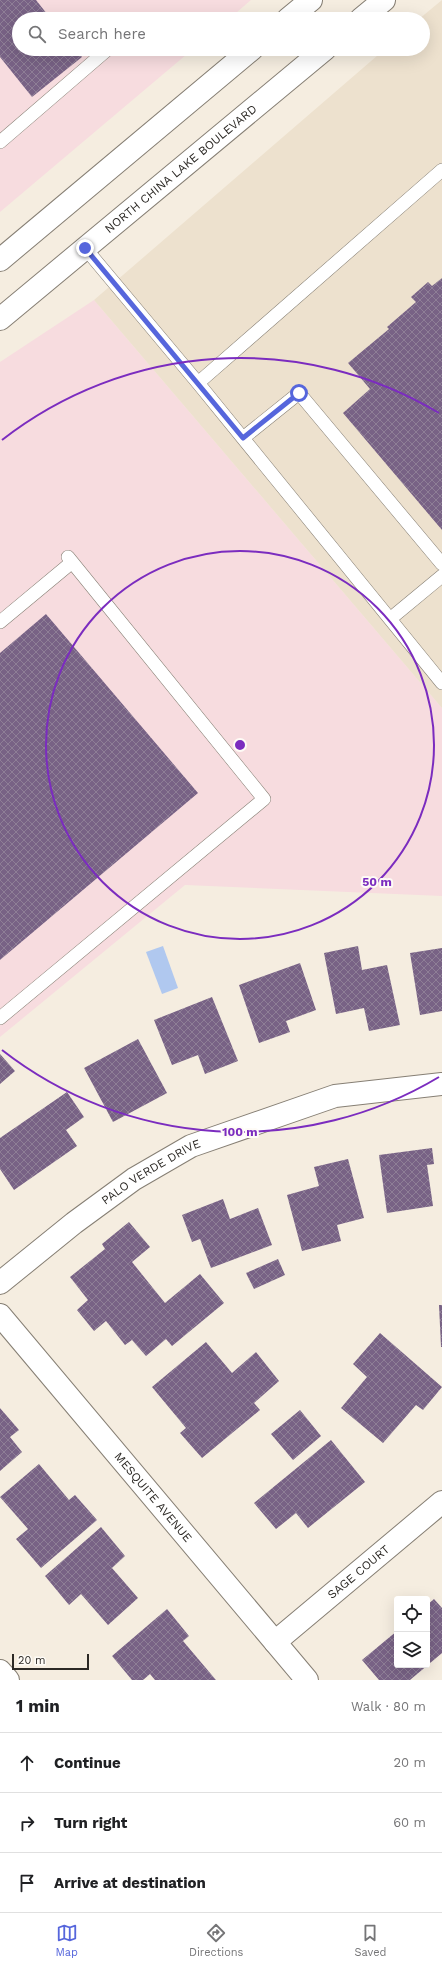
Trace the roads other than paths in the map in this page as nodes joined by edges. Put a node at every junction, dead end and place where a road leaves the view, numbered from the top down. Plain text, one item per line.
1 (311, 0) edge
2 (384, 0) edge
3 (296, 12) edge
4 (369, 12) edge
5 (100, 56) edge
6 (244, 56) edge
7 (317, 56) edge
8 (0, 142) edge
9 (442, 170) edge
10 (85, 248) junction
11 (0, 260) edge
12 (0, 319) edge
13 (198, 383) junction
14 (243, 438) junction
15 (442, 564) edge
16 (442, 576) edge
17 (390, 619) junction
18 (0, 622) edge
19 (442, 683) edge
20 (0, 1018) edge
21 (442, 1084) edge
22 (0, 1283) edge
23 (0, 1315) edge
24 (442, 1502) edge
25 (275, 1642) junction
26 (0, 1671) edge
27 (8, 1680) edge
28 (307, 1680) edge

1 - 3 street
2 - 4 street
5 - 8 lane
6 - 11 street
7 - 10 street, NORTH CHINA LAKE BOULEVARD
9 - 13 lane
10 - 12 street, NORTH CHINA LAKE BOULEVARD
10 - 13 lane
13 - 14 lane
14 - 15 lane
14 - 17 lane
16 - 17 lane
17 - 19 lane
18 - 20 lane
21 - 22 street, PALO VERDE DRIVE
23 - 25 street, MESQUITE AVENUE
24 - 25 street, SAGE COURT
25 - 28 street, MESQUITE AVENUE
26 - 27 street

